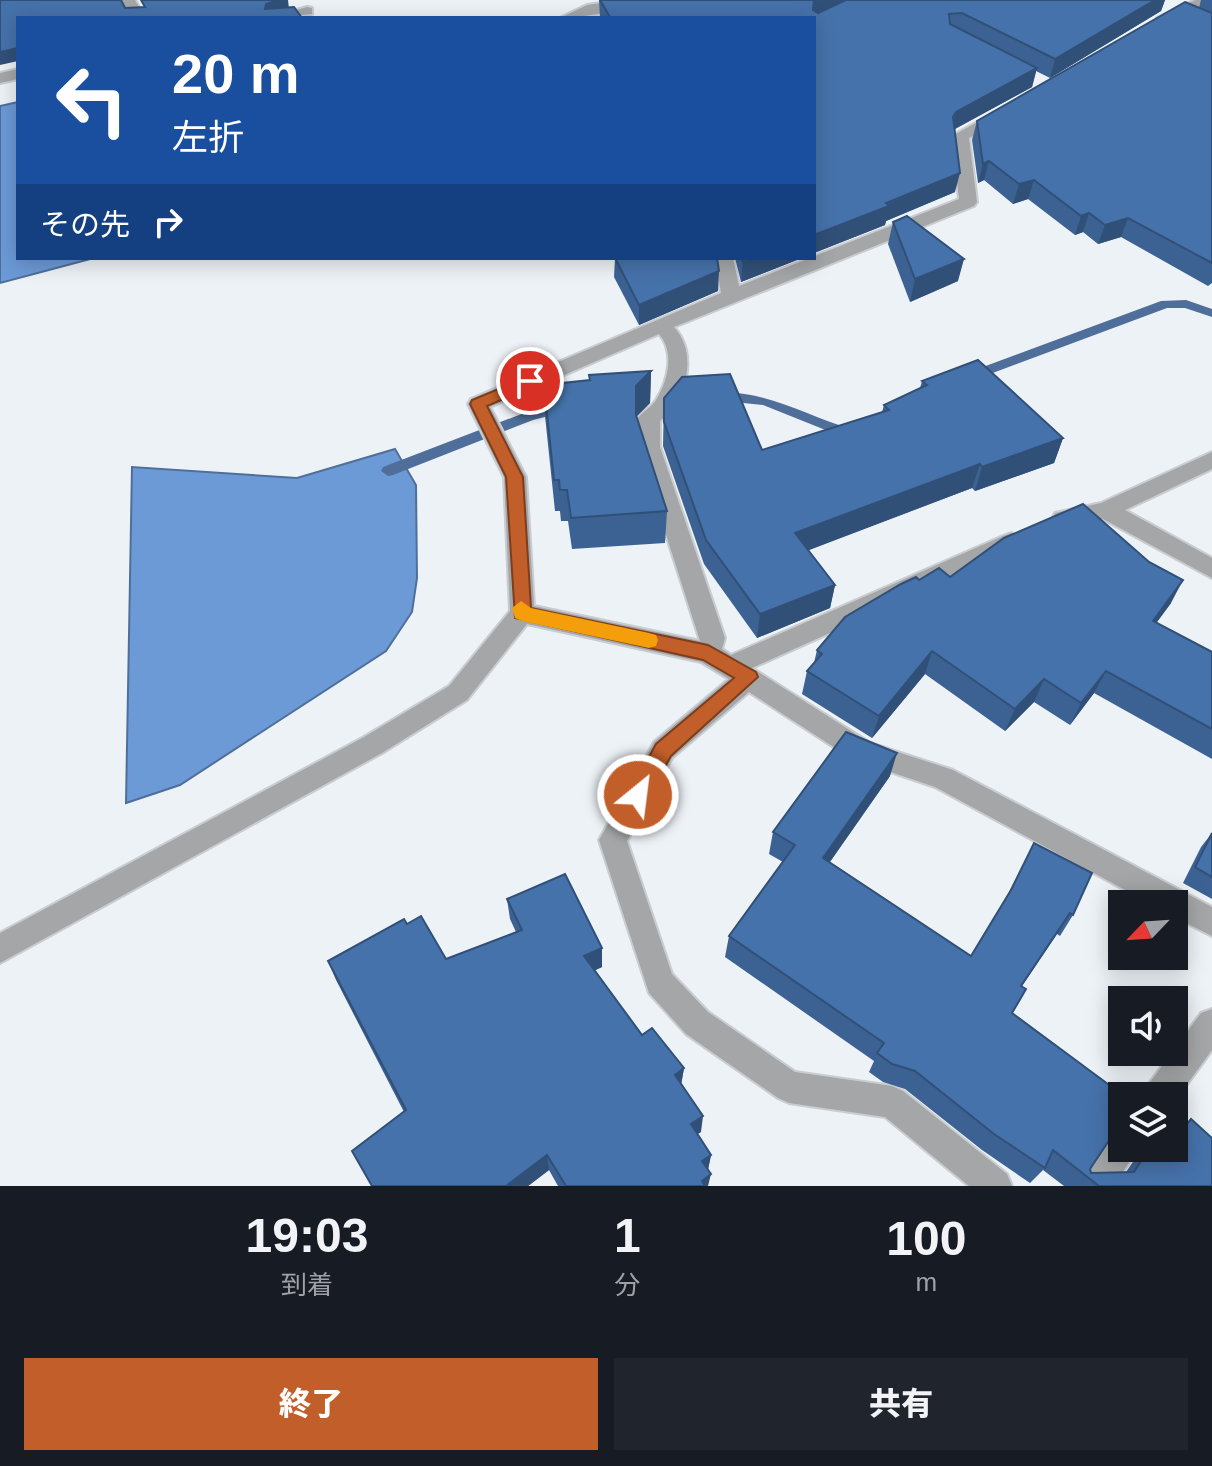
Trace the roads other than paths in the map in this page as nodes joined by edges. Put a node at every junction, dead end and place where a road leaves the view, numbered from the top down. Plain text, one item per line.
1 (1158, 0) edge
2 (1208, 0) edge
3 (643, 4) edge
4 (306, 10) edge
5 (1177, 11) junction
6 (284, 16) edge
7 (572, 16) edge
8 (1200, 23) edge
9 (1152, 26) edge
10 (1012, 108) edge
11 (724, 260) edge
12 (731, 296) junction
13 (662, 326) junction
14 (1212, 460) edge
15 (1106, 510) junction
16 (1212, 569) edge
17 (522, 613) junction
18 (729, 665) junction
19 (1212, 922) edge
20 (0, 949) edge
21 (1212, 1024) edge
22 (1169, 1082) edge
23 (1111, 1162) edge
24 (995, 1186) edge
25 (1094, 1186) edge

1 - 5 street
2 - 5 street
3 - 7 street
4 - 6 street
5 - 8 street
5 - 9 street
10 - 12 street
11 - 12 street
12 - 13 street
13 - 17 street
13 - 18 street
14 - 15 street
15 - 16 street
15 - 18 street
17 - 18 street
17 - 20 street
18 - 19 street
18 - 24 street
21 - 22 street
23 - 25 street

